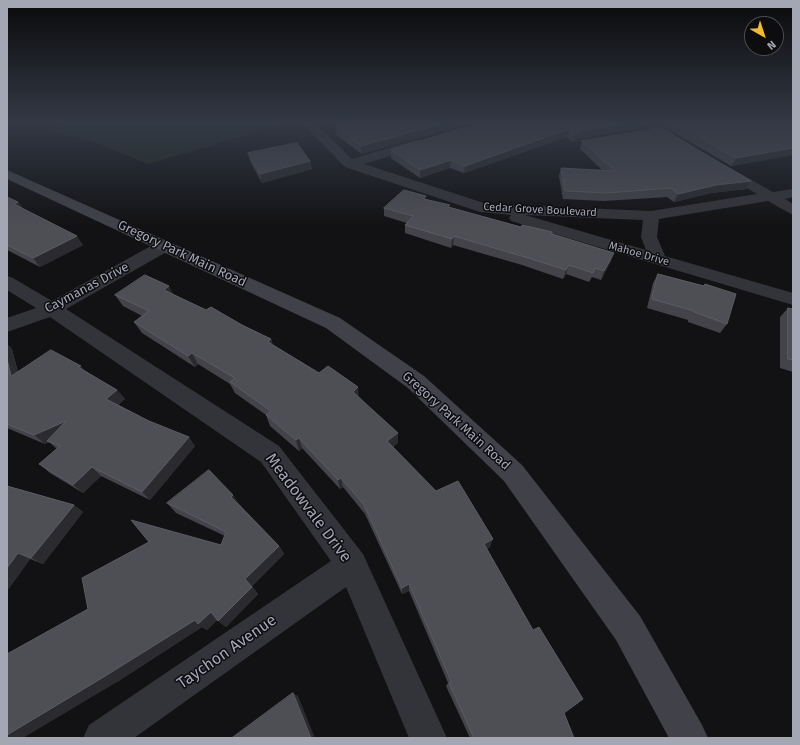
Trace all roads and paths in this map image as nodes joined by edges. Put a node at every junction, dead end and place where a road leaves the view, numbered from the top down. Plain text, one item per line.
1 (344, 158) edge
2 (371, 158) edge
3 (712, 162) edge
4 (350, 164) junction
5 (7, 174) edge
6 (793, 193) edge
7 (772, 197) junction
8 (485, 208) junction
9 (793, 210) edge
10 (651, 216) junction
11 (164, 246) junction
12 (658, 259) junction
13 (7, 282) edge
14 (793, 299) edge
15 (52, 310) junction
16 (7, 325) edge
17 (352, 566) junction
18 (102, 738) edge
19 (428, 738) edge
20 (689, 738) edge

1 - 4 street, Cedar Grove Boulevard
2 - 4 street
3 - 7 street
4 - 8 street, Cedar Grove Boulevard
5 - 11 street, Gregory Park Main Road
6 - 7 street, Cedar Grove Boulevard
7 - 9 street
7 - 10 street, Cedar Grove Boulevard
8 - 10 street, Cedar Grove Boulevard
8 - 12 street, Mahoe Drive
10 - 12 street
11 - 15 street, Caymanas Drive
11 - 20 street, Gregory Park Main Road
12 - 14 street, Mahoe Drive
13 - 15 street, Meadowvale Drive
15 - 16 street, Caymanas Drive
15 - 17 street, Meadowvale Drive
17 - 18 street, Taychon Avenue
17 - 19 street, Meadowvale Drive

